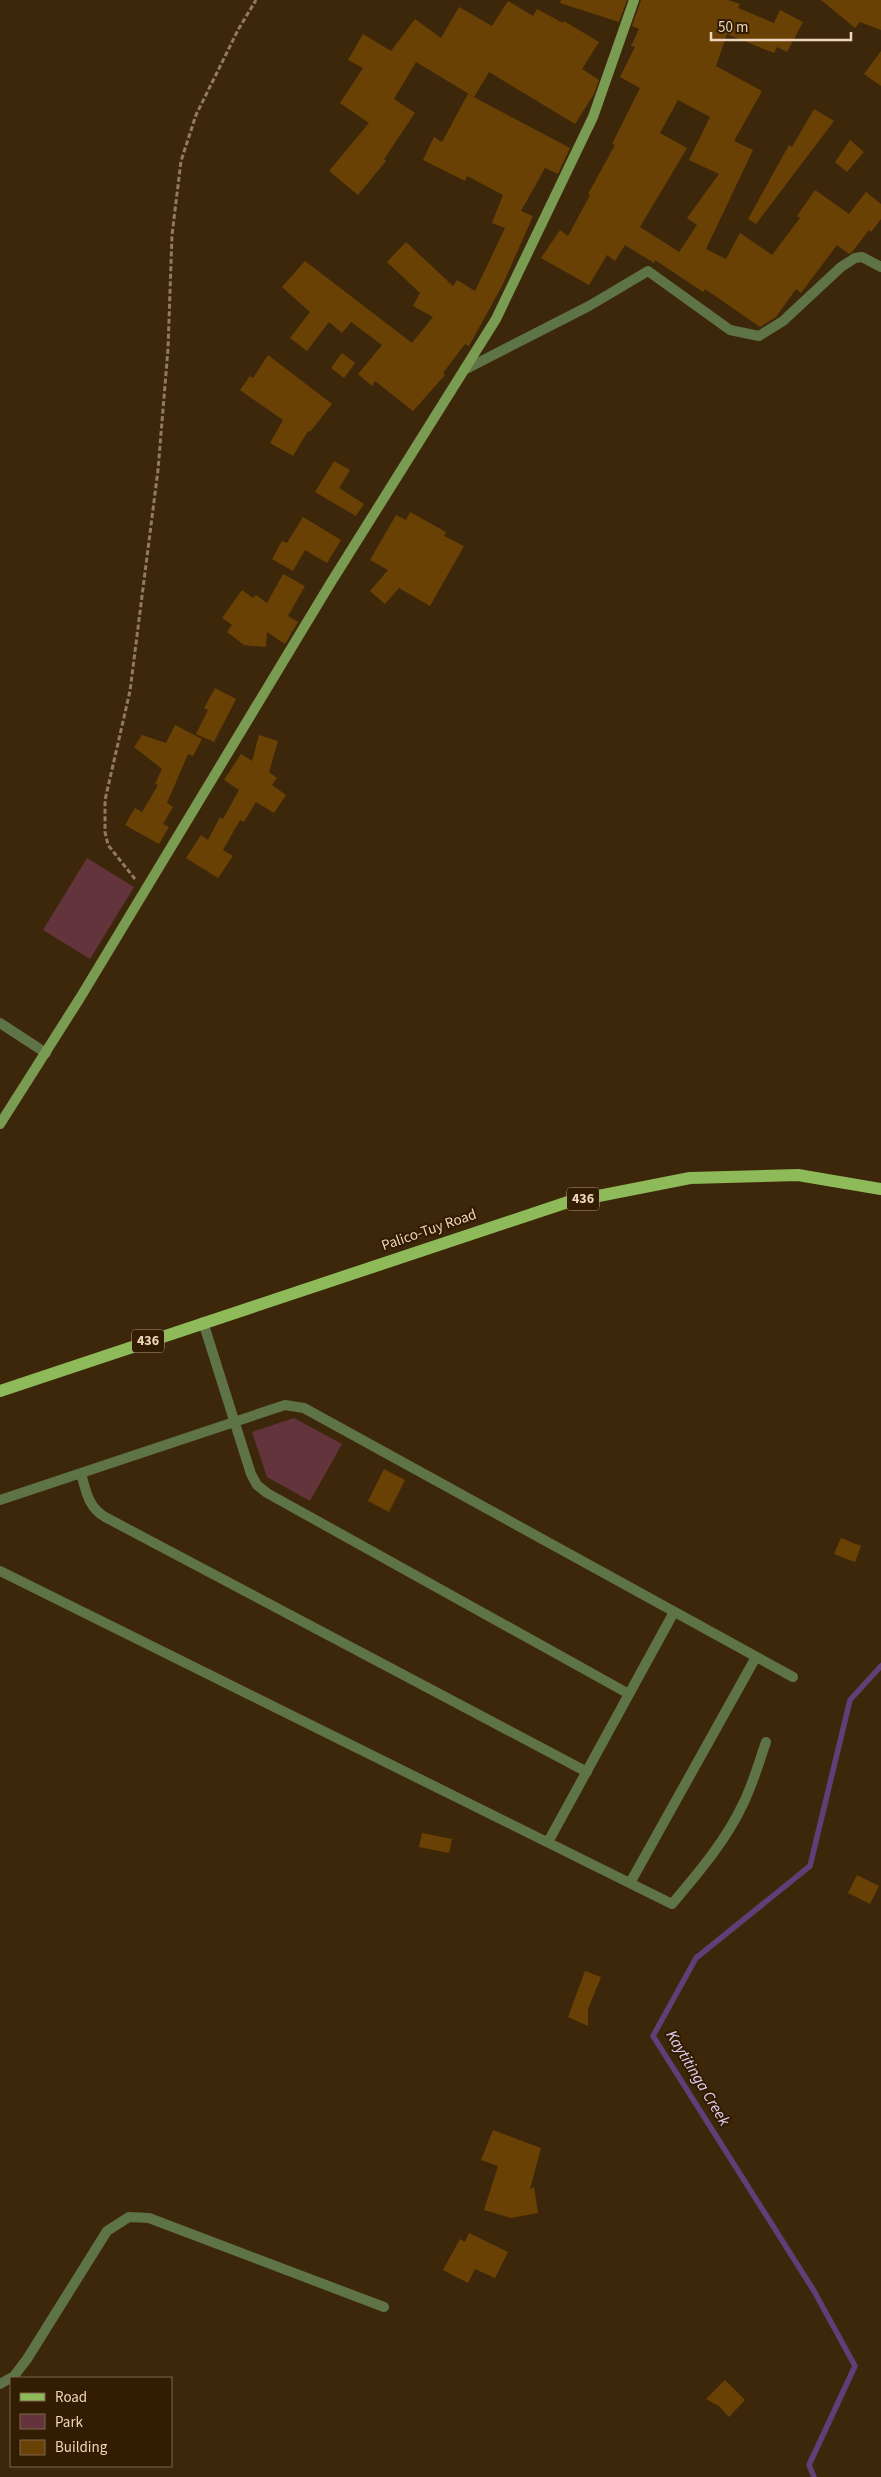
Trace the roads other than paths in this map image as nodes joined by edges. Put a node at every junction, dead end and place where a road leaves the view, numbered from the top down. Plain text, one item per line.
1 (634, 0) edge
2 (881, 268) edge
3 (464, 370) junction
4 (0, 1023) edge
5 (46, 1053) junction
6 (0, 1124) edge
7 (881, 1189) edge
8 (203, 1322) junction
9 (0, 1391) edge
10 (234, 1422) junction
11 (81, 1473) junction
12 (0, 1500) edge
13 (0, 1571) edge
14 (674, 1612) junction
15 (756, 1657) junction
16 (793, 1677) dead end
17 (629, 1694) junction
18 (766, 1742) dead end
19 (587, 1772) junction
20 (548, 1842) junction
21 (630, 1883) junction
22 (384, 2307) dead end
23 (12, 2377) edge

1 - 3 street
2 - 3 street
3 - 5 street
4 - 5 street
5 - 6 street
7 - 8 main road, Palico-Tuy Road / 436
8 - 9 main road, Palico-Tuy Road / 436
8 - 10 street
10 - 11 street
10 - 14 street
10 - 17 street
11 - 12 street
11 - 19 street
13 - 20 street
14 - 15 street
14 - 17 street
15 - 16 street
15 - 21 street
17 - 19 street
18 - 21 street
19 - 20 street
20 - 21 street
22 - 23 street

